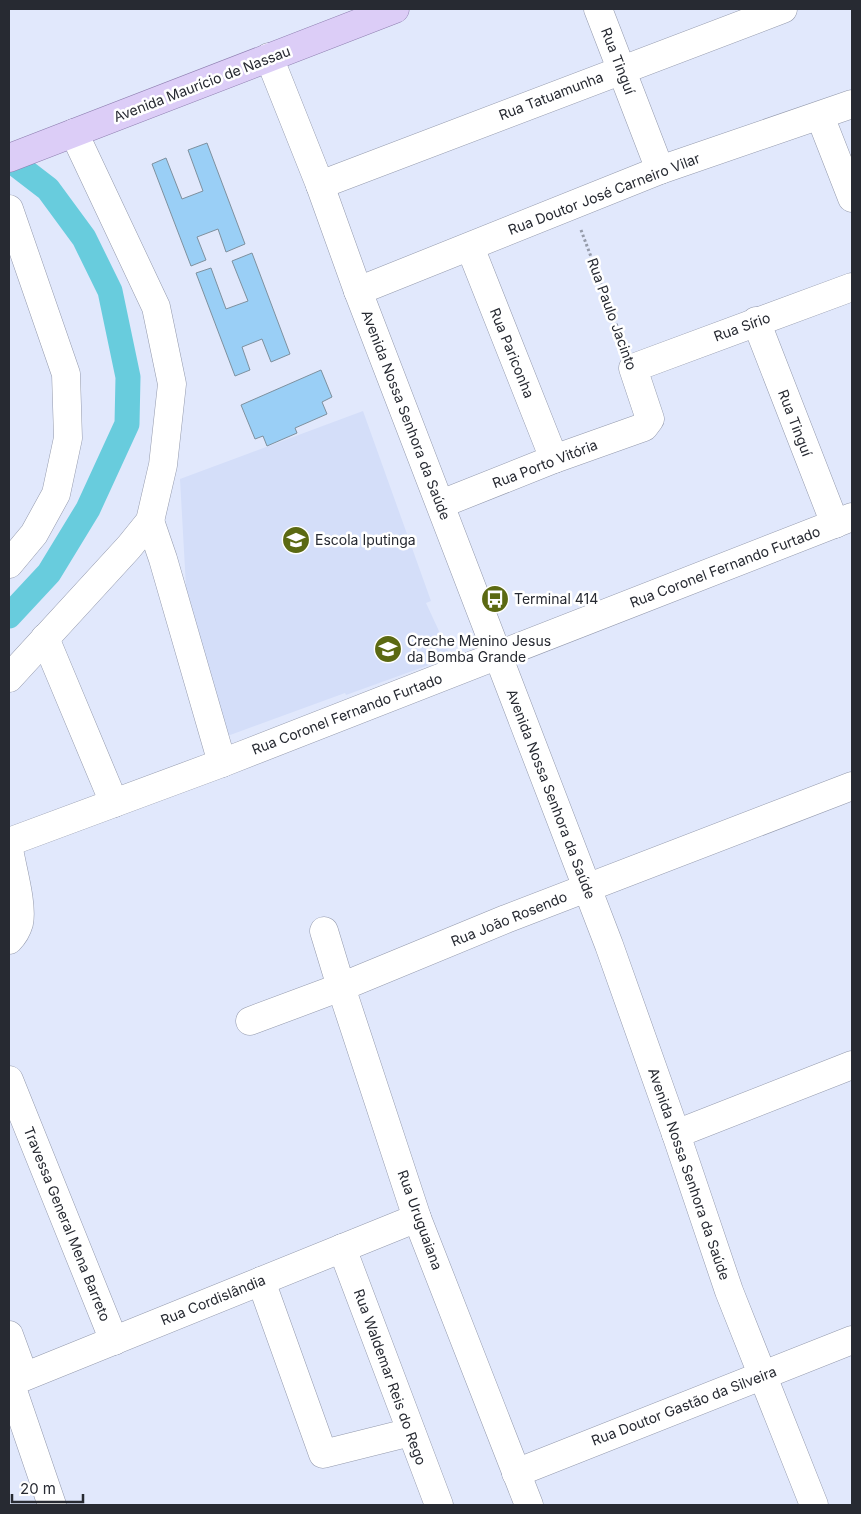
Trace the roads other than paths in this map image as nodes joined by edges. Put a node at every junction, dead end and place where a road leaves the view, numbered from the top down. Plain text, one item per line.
1 (395, 9) edge
2 (598, 9) edge
3 (783, 9) edge
4 (269, 57) junction
5 (621, 69) junction
6 (852, 104) edge
7 (820, 116) junction
8 (69, 135) junction
9 (9, 158) edge
10 (660, 170) junction
11 (320, 185) junction
12 (852, 198) edge
13 (9, 209) edge
14 (470, 247) junction
15 (852, 287) edge
16 (358, 291) junction
17 (756, 322) junction
18 (633, 368) joint
19 (648, 423) joint
20 (554, 459) junction
21 (441, 504) junction
22 (844, 520) edge
23 (150, 521) junction
24 (9, 564) edge
25 (45, 638) junction
26 (498, 655) junction
27 (9, 678) edge
28 (222, 763) junction
29 (852, 786) edge
30 (114, 804) junction
31 (9, 842) edge
32 (9, 849) edge
33 (587, 888) junction
34 (324, 931) dead end
35 (9, 940) edge
36 (341, 987) junction
37 (250, 1021) dead end
38 (852, 1065) edge
39 (9, 1080) edge
40 (16, 1114) edge
41 (676, 1134) junction
42 (417, 1218) junction
43 (342, 1248) junction
44 (261, 1281) junction
45 (9, 1335) edge
46 (852, 1340) edge
47 (114, 1341) junction
48 (762, 1375) junction
49 (14, 1380) edge
50 (411, 1432) junction
51 (516, 1473) junction
52 (52, 1505) edge
53 (439, 1505) edge
54 (529, 1505) edge
55 (814, 1505) edge

1 - 4 main road, Avenida Maurício de Nassau
2 - 5 street, Rua Tinguí
3 - 5 street, Rua Tatuamunha
4 - 8 main road, Avenida Maurício de Nassau
4 - 11 street, Avenida Nossa Senhora da Saúde
5 - 10 street, Rua Tinguí
5 - 11 street, Rua Tatuamunha
6 - 7 street, Rua Doutor José Carneiro Vilar
7 - 10 street, Rua Doutor José Carneiro Vilar
7 - 12 street
8 - 9 main road, Avenida Maurício de Nassau
8 - 23 street
10 - 14 street, Rua Doutor José Carneiro Vilar
11 - 16 street, Avenida Nossa Senhora da Saúde
13 - 24 street
14 - 16 street, Rua Doutor José Carneiro Vilar
14 - 20 street, Rua Pariconha
15 - 17 street, Rua Sírio
16 - 21 street, Avenida Nossa Senhora da Saúde
17 - 18 street, Rua Sírio
17 - 22 street, Rua Tinguí
18 - 19 street, Rua Paulo Jacinto
19 - 20 street, Rua Porto Vitória
20 - 21 street, Rua Porto Vitória
21 - 26 street, Avenida Nossa Senhora da Saúde
22 - 26 street, Rua Coronel Fernando Furtado
23 - 25 street
23 - 28 street
25 - 27 street
25 - 30 street
26 - 28 street, Rua Coronel Fernando Furtado
26 - 33 street, Avenida Nossa Senhora da Saúde
28 - 30 street, Rua Coronel Fernando Furtado
29 - 33 street, Rua João Rosendo
30 - 31 street, Rua Coronel Fernando Furtado
32 - 35 street
33 - 36 street, Rua João Rosendo
33 - 41 street, Avenida Nossa Senhora da Saúde
34 - 36 street, Rua Uruguaiana
36 - 37 street, Rua João Rosendo
36 - 42 street, Rua Uruguaiana
38 - 41 street
39 - 40 street, Travessa General Mena Barreto
40 - 47 street, Travessa General Mena Barreto
41 - 48 street, Avenida Nossa Senhora da Saúde
42 - 43 street, Rua Cordislândia
42 - 51 street, Rua Uruguaiana
43 - 44 street, Rua Cordislândia
43 - 50 street, Rua Waldemar Reis do Rego
44 - 47 street, Rua Cordislândia
44 - 50 street
45 - 49 street
46 - 48 street, Rua Doutor Gastão da Silveira
47 - 49 street, Rua Cordislândia
48 - 51 street, Rua Doutor Gastão da Silveira
48 - 55 street, Avenida Nossa Senhora da Saúde
49 - 52 street
50 - 53 street, Rua Waldemar Reis do Rego
51 - 54 street, Rua Uruguaiana

